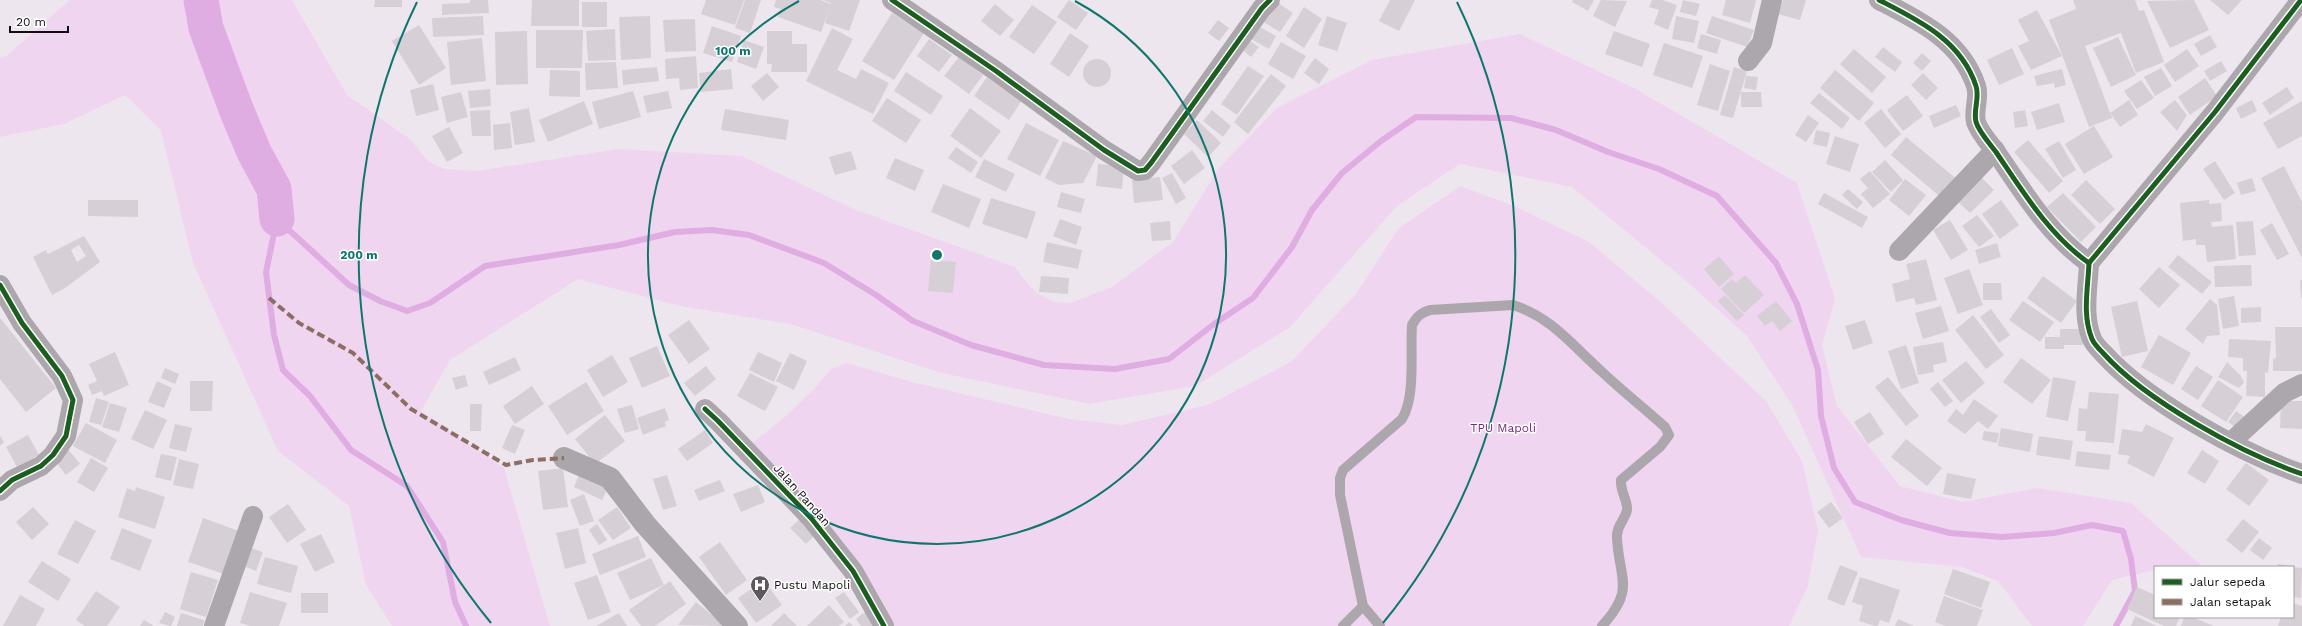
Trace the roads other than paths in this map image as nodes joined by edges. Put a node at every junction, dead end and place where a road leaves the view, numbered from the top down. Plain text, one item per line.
1 (892, 0) edge
2 (1270, 0) edge
3 (1772, 0) edge
4 (2300, 0) edge
5 (1887, 2) edge
6 (1748, 61) dead end
7 (1995, 150) junction
8 (1899, 251) dead end
9 (2089, 263) junction
10 (0, 285) edge
11 (2302, 384) edge
12 (705, 409) dead end
13 (2231, 442) junction
14 (564, 458) dead end
15 (2302, 474) edge
16 (0, 491) edge
17 (252, 516) dead end
18 (1363, 606) junction
19 (214, 626) edge
20 (737, 626) edge
21 (884, 626) edge
22 (1343, 626) edge
23 (1380, 626) edge
24 (1602, 626) edge

1 - 2 street
3 - 6 street
4 - 9 street
5 - 7 street
7 - 8 street
7 - 9 street
9 - 13 street
10 - 16 street
11 - 13 street
12 - 21 street, Jalan Pandan
13 - 15 street
14 - 20 street
17 - 19 street
18 - 22 lane
18 - 23 lane
18 - 24 lane

